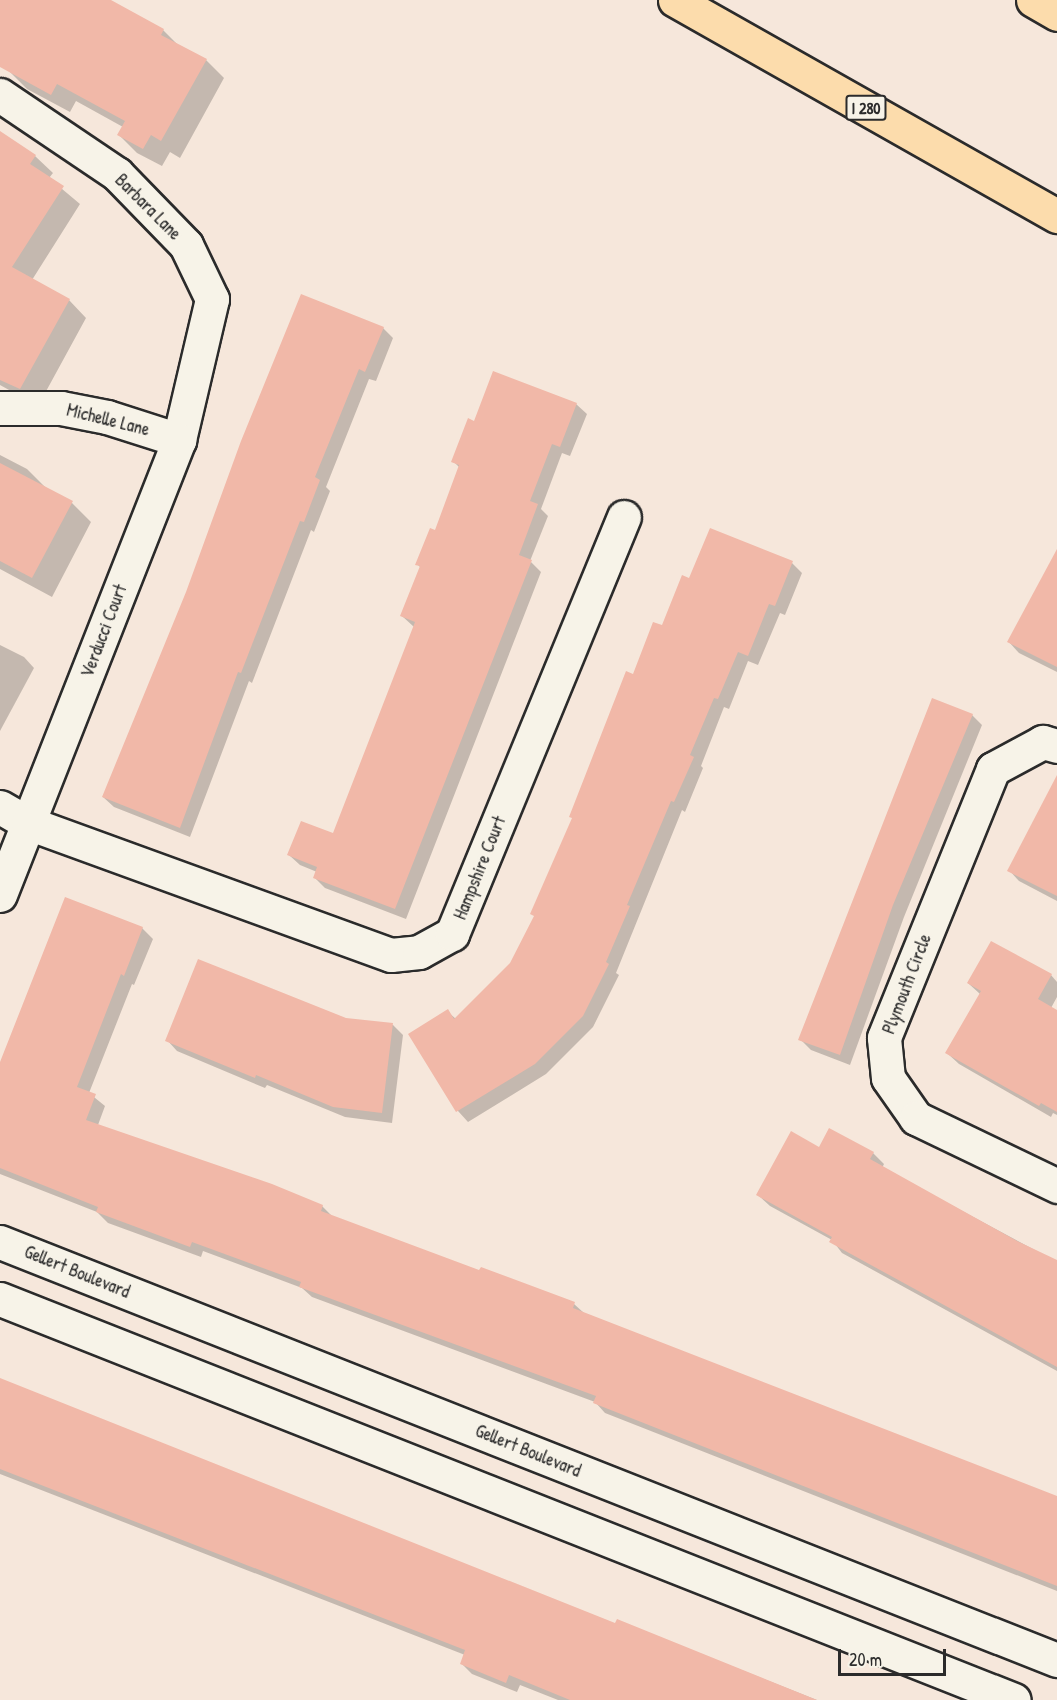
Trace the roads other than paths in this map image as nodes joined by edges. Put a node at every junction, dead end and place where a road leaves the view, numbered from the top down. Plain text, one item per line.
1 (675, 0) edge
2 (1033, 0) edge
3 (1057, 14) edge
4 (0, 95) edge
5 (1057, 216) edge
6 (0, 408) edge
7 (179, 440) junction
8 (624, 517) dead end
9 (1057, 746) edge
10 (0, 807) edge
11 (28, 823) junction
12 (0, 895) edge
13 (1057, 1186) edge
14 (0, 1242) edge
15 (0, 1299) edge
16 (1057, 1660) edge
17 (1014, 1700) edge

1 - 5 highway, I 280
2 - 3 highway
4 - 7 street, Barbara Lane
6 - 7 street, Michelle Lane
7 - 11 street, Verducci Court
8 - 11 street, Hampshire Court
9 - 13 street, Plymouth Circle
10 - 11 street, Hampshire Court
11 - 12 street, Verducci Court
14 - 16 street, Gellert Boulevard
15 - 17 street

